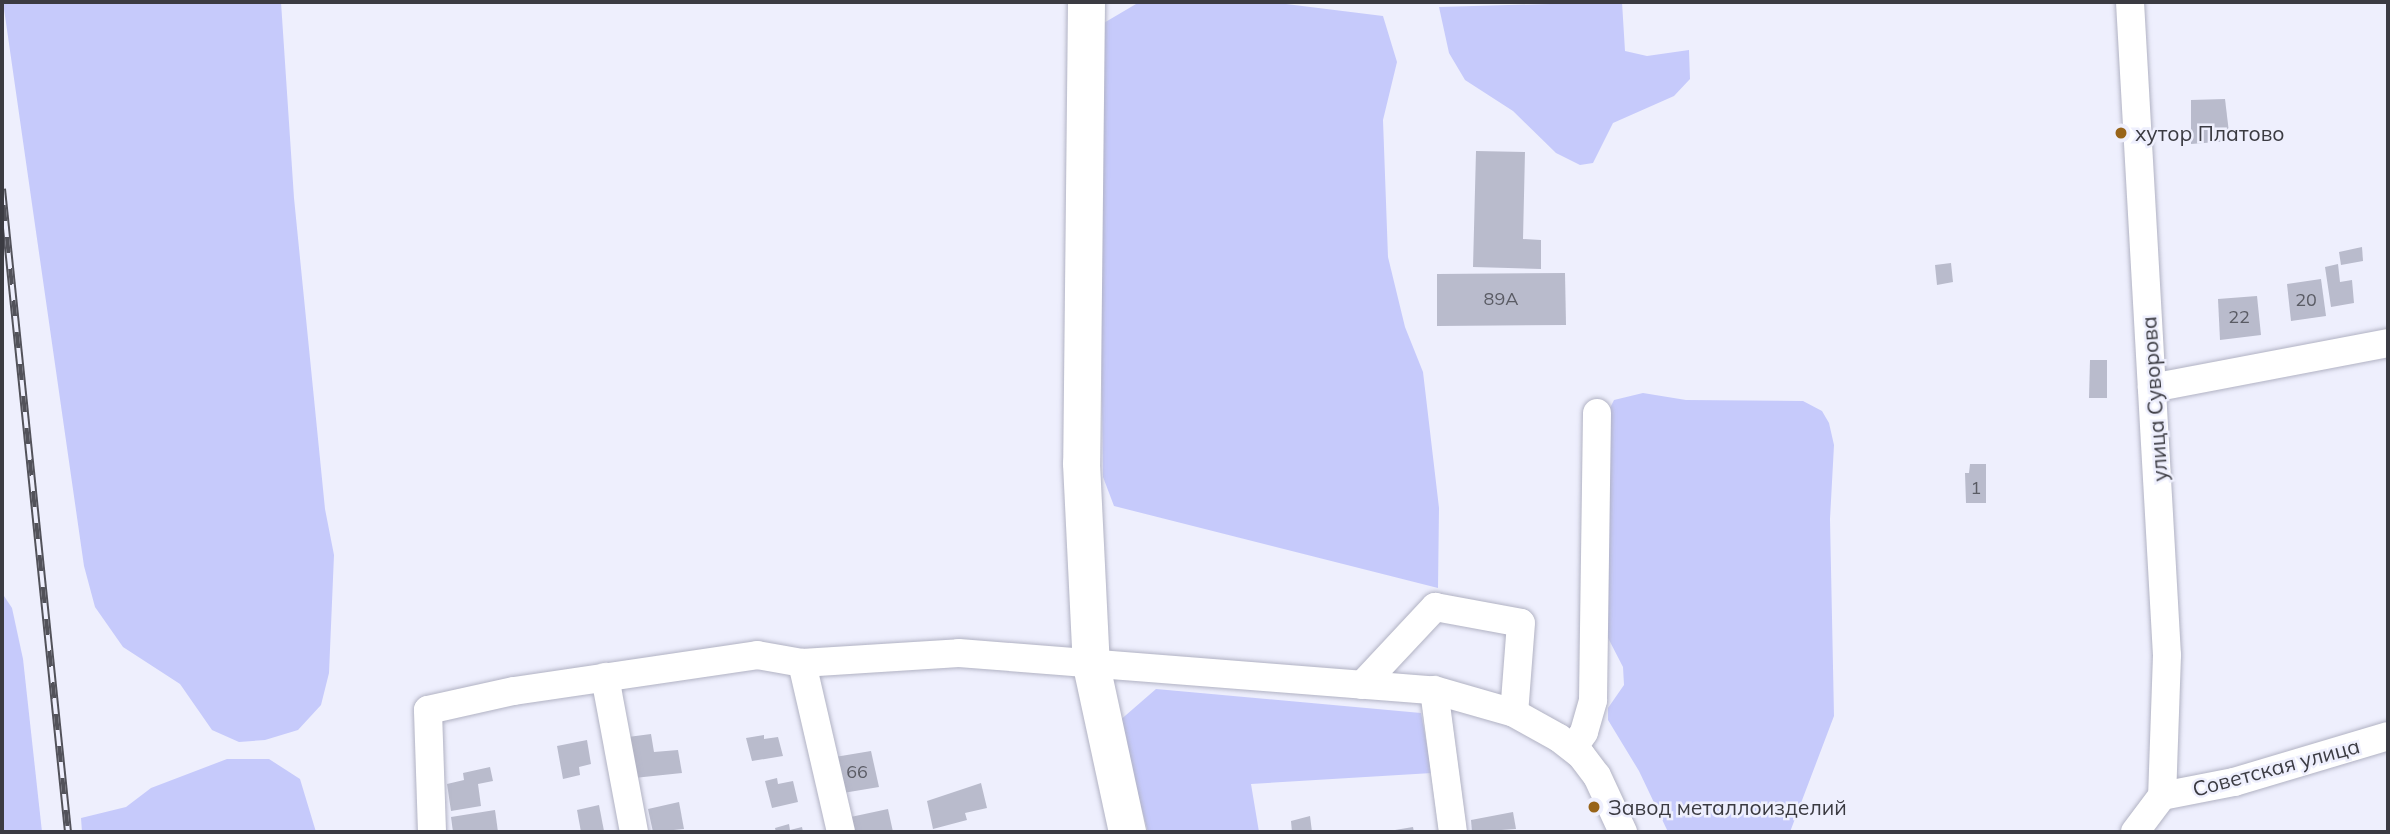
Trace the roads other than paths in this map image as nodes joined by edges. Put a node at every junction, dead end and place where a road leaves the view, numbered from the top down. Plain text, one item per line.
1 (1086, 2) edge
2 (2130, 2) edge
3 (2388, 343) edge
4 (2152, 388) junction
5 (1597, 413) dead end
6 (802, 663) junction
7 (1091, 665) junction
8 (605, 677) junction
9 (1362, 685) junction
10 (1434, 690) junction
11 (1514, 713) junction
12 (2388, 736) edge
13 (1573, 748) junction
14 (2162, 796) junction
15 (432, 832) edge
16 (634, 832) edge
17 (841, 832) edge
18 (1127, 832) edge
19 (1453, 832) edge
20 (1623, 832) edge
21 (2135, 832) edge

1 - 7 main road
2 - 4 street, улица Суворова
3 - 4 street
4 - 14 street, улица Суворова
5 - 13 street
6 - 7 street
6 - 8 street
6 - 17 street
7 - 9 street
7 - 18 main road
8 - 15 street
8 - 16 street
9 - 10 street
9 - 11 street
10 - 11 street
10 - 19 street
11 - 13 street
12 - 14 street, Советская улица
13 - 20 street
14 - 21 street

